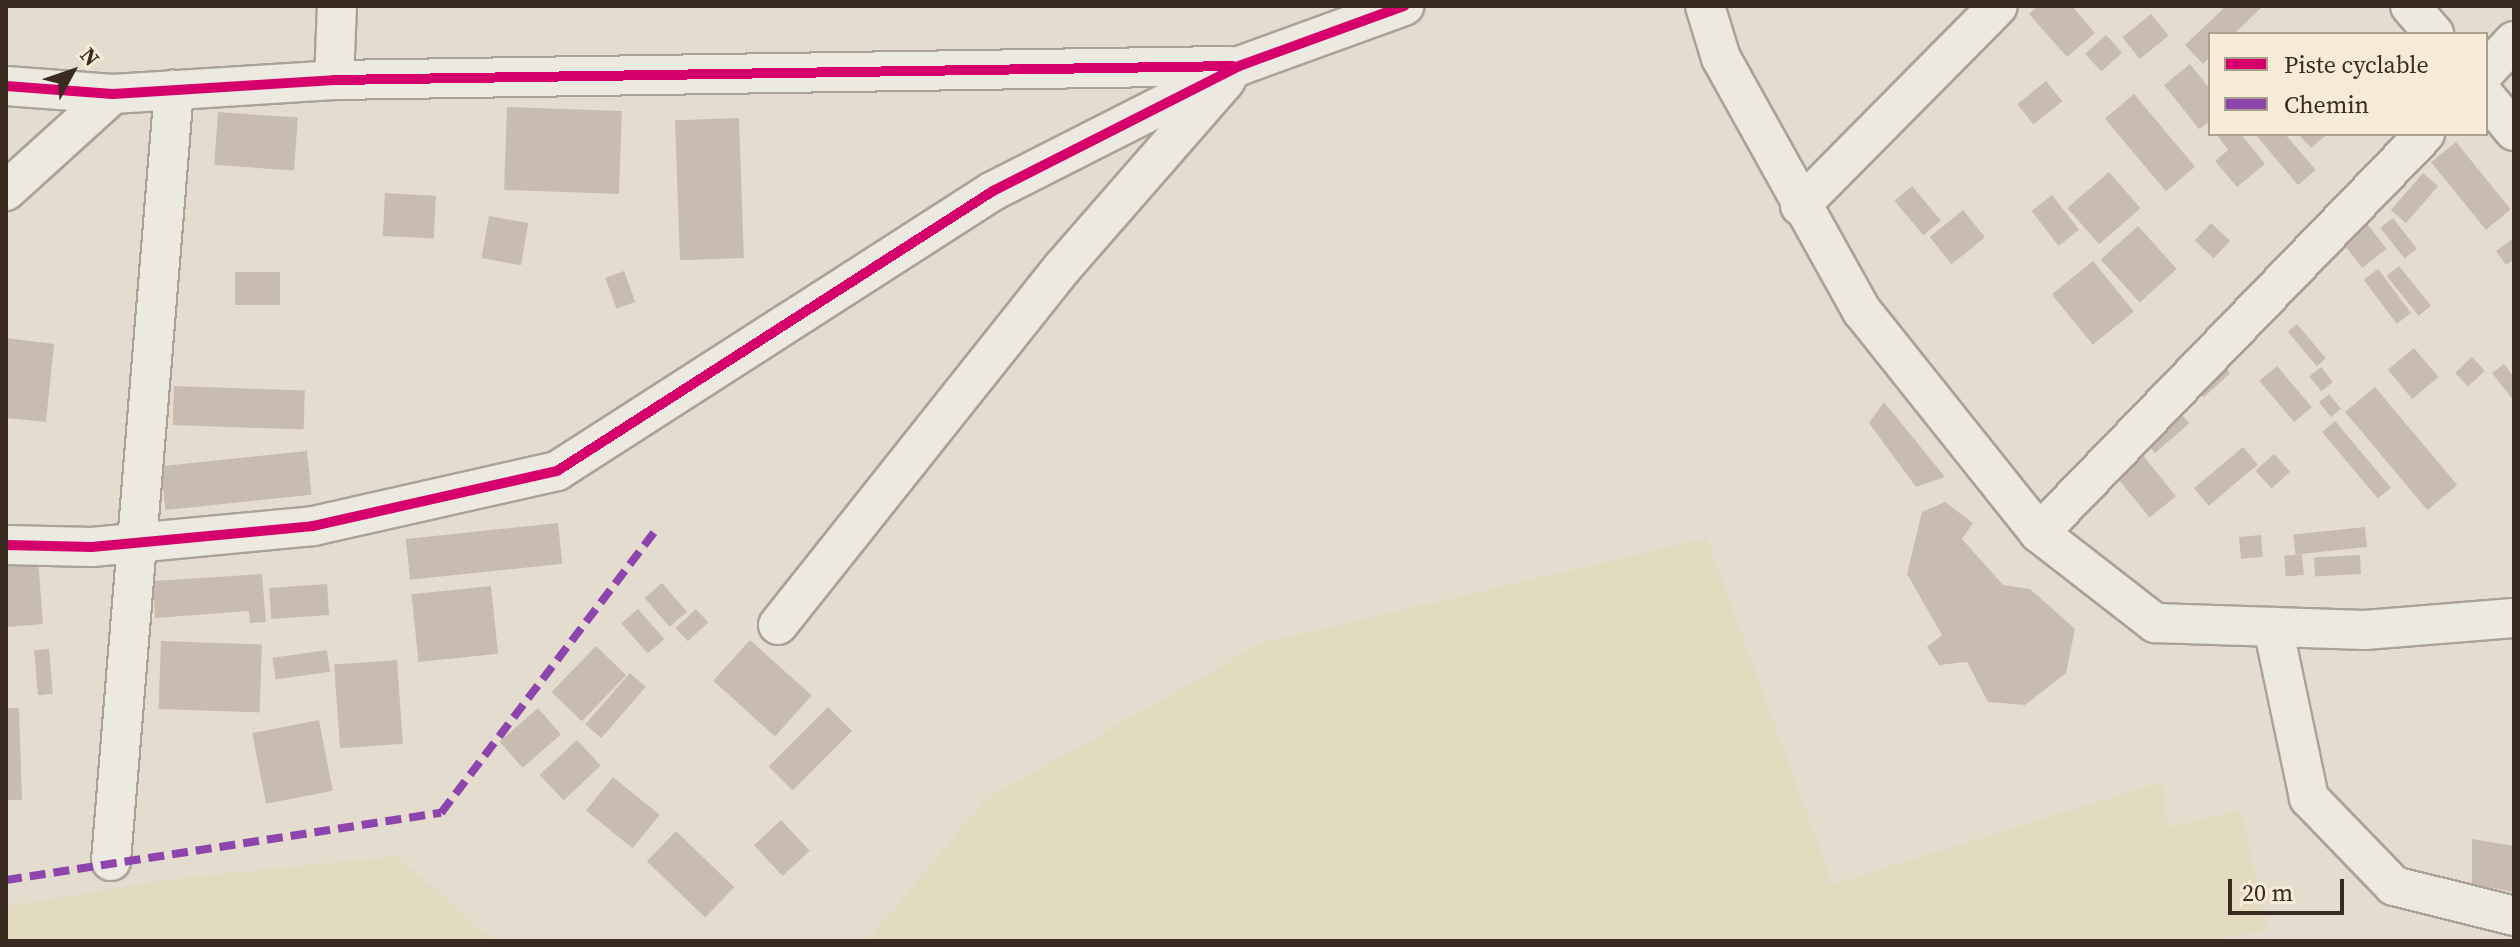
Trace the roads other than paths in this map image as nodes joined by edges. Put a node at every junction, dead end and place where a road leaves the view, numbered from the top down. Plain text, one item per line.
1 (337, 6) edge
2 (1404, 6) edge
3 (1705, 6) edge
4 (1998, 6) edge
5 (2410, 6) edge
6 (2432, 32) edge
7 (2514, 41) edge
8 (1239, 66) junction
9 (2488, 69) edge
10 (334, 80) junction
11 (6, 86) edge
12 (174, 90) junction
13 (113, 94) junction
14 (2488, 99) edge
15 (2514, 131) edge
16 (2423, 136) edge
17 (6, 191) edge
18 (1800, 206) junction
19 (2039, 533) junction
20 (137, 543) junction
21 (6, 545) edge
22 (2514, 618) edge
23 (778, 625) dead end
24 (2273, 627) junction
25 (111, 861) dead end
26 (2514, 916) edge

1 - 10 street
2 - 8 street
3 - 18 street
4 - 18 street
5 - 6 street
7 - 9 street
8 - 10 street
8 - 20 street
8 - 23 street
10 - 12 street
11 - 13 street
12 - 13 street
12 - 20 street
13 - 17 street
14 - 15 street
16 - 19 street
18 - 19 street
19 - 24 street
20 - 21 street
20 - 25 street
22 - 24 street
24 - 26 street

